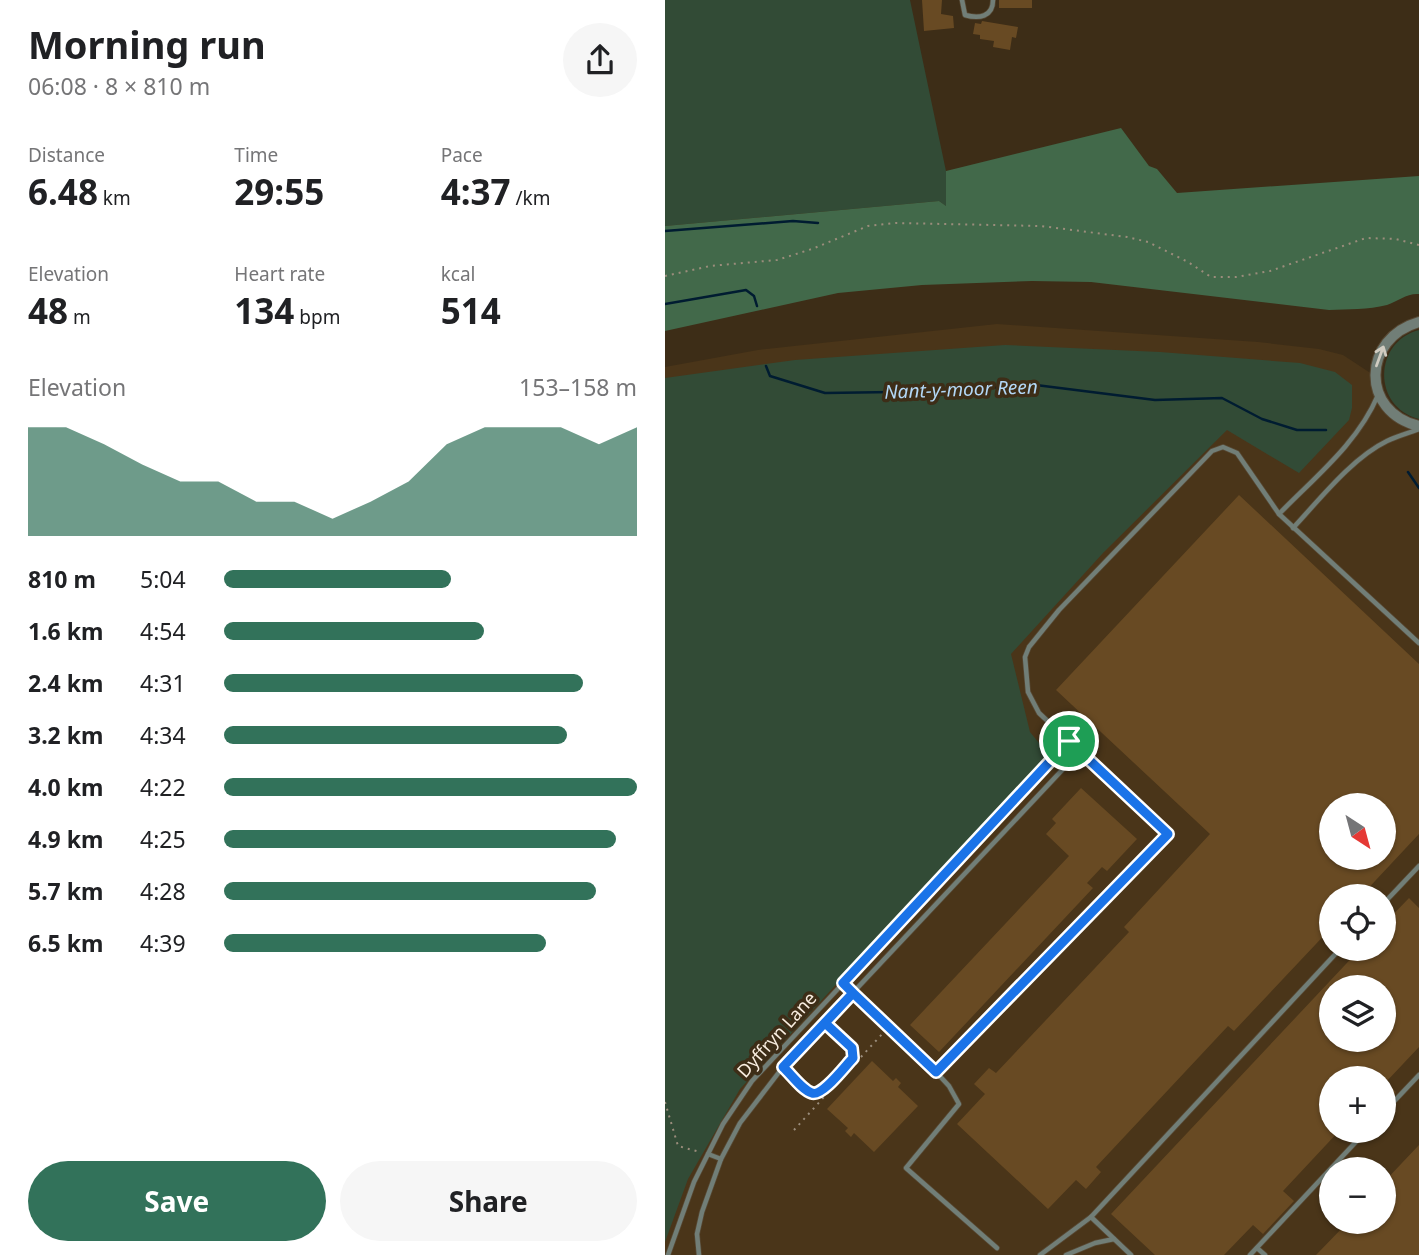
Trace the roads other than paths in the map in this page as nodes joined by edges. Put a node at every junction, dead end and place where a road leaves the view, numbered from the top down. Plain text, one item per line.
1 (962, 0) edge
2 (993, 0) edge
3 (1419, 322) edge
4 (1379, 394) junction
5 (1419, 428) edge
6 (1279, 514) junction
7 (1293, 528) junction
8 (1419, 643) edge
9 (1069, 741) junction
10 (1080, 751) junction
11 (1419, 866) edge
12 (1396, 890) edge
13 (1330, 961) edge
14 (843, 983) junction
15 (853, 993) junction
16 (825, 1023) junction
17 (783, 1067) junction
18 (936, 1072) junction
19 (1419, 1075) edge
20 (1396, 1099) edge
21 (1355, 1143) edge
22 (708, 1154) junction
23 (721, 1159) junction
24 (1091, 1217) junction
25 (1114, 1239) junction
26 (997, 1248) dead end
27 (1257, 1248) junction
28 (668, 1255) edge
29 (699, 1255) edge
30 (1040, 1255) edge
31 (1066, 1255) edge
32 (1131, 1255) edge
33 (1250, 1255) edge
34 (1265, 1255) edge

1 - 2 lane
4 -> 3 street
4 - 5 street
4 - 6 lane
5 - 7 lane
6 - 7 lane
6 - 9 lane
7 - 8 lane
9 - 10 lane
9 - 14 lane, Dyffryn Lane
10 - 15 lane, Dyffryn Lane
10 - 18 lane
11 - 12 lane
13 - 24 lane
14 - 15 lane
14 - 22 lane, Dyffryn Lane
15 - 16 lane, Dyffryn Lane
15 - 18 lane
16 - 17 lane, Dyffryn Lane
16 - 17 lane
17 - 23 lane, Dyffryn Lane
18 - 26 lane
19 - 20 lane
21 - 27 lane
22 - 23 lane
22 - 28 lane, Dyffryn Lane
23 - 29 lane, Dyffryn Lane
24 - 25 lane
24 - 30 lane
25 - 31 lane
25 - 32 lane
27 - 33 lane
27 - 34 lane

